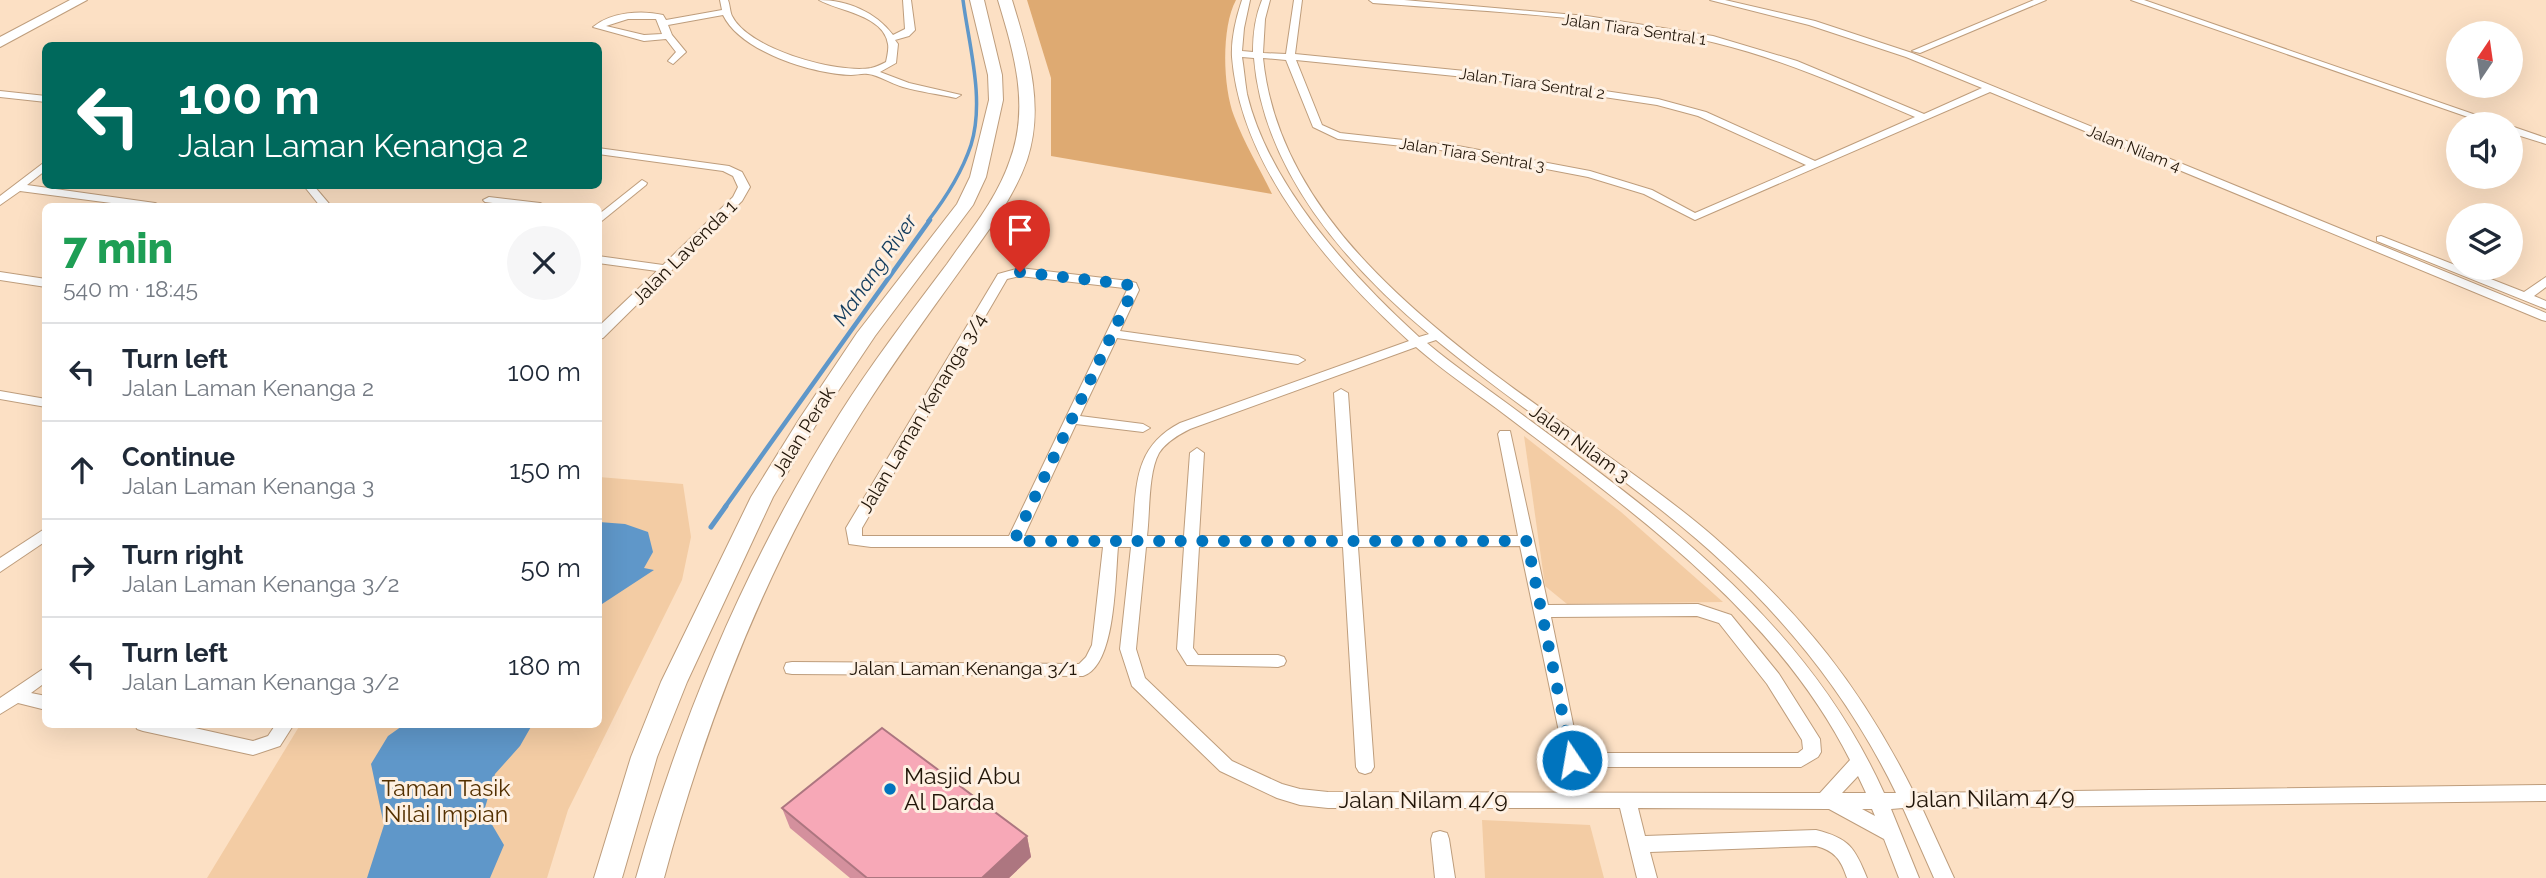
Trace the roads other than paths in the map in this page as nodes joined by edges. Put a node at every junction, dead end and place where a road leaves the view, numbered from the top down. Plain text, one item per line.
1 (64, 0) edge
2 (80, 0) edge
3 (724, 0) edge
4 (823, 0) edge
5 (907, 0) edge
6 (977, 0) edge
7 (1005, 0) edge
8 (1246, 0) edge
9 (1266, 0) edge
10 (1298, 0) edge
11 (1373, 0) edge
12 (1714, 0) edge
13 (1745, 0) edge
14 (2042, 0) edge
15 (2135, 0) edge
16 (725, 12) junction
17 (663, 23) junction
18 (0, 34) edge
19 (668, 36) junction
20 (891, 38) junction
21 (0, 43) edge
22 (1917, 51) junction
23 (1236, 54) junction
24 (1257, 55) junction
25 (1290, 57) junction
26 (673, 61) dead end
27 (875, 73) junction
28 (1989, 89) junction
29 (956, 95) dead end
30 (2, 96) edge
31 (42, 99) edge
32 (2462, 112) edge
33 (1923, 117) junction
34 (2523, 133) edge
35 (2546, 141) edge
36 (602, 151) edge
37 (1815, 165) junction
38 (42, 167) edge
39 (642, 183) dead end
40 (18, 187) junction
41 (312, 189) edge
42 (487, 199) edge
43 (0, 202) edge
44 (133, 203) edge
45 (323, 203) edge
46 (517, 203) edge
47 (602, 216) edge
48 (602, 260) edge
49 (668, 269) junction
50 (0, 276) edge
51 (2546, 281) edge
52 (42, 282) edge
53 (2526, 296) junction
54 (2546, 305) edge
55 (2546, 317) edge
56 (602, 331) edge
57 (1114, 334) junction
58 (1438, 335) junction
59 (1417, 342) junction
60 (1298, 360) dead end
61 (1341, 393) dead end
62 (0, 395) edge
63 (42, 402) edge
64 (1071, 419) junction
65 (1143, 428) dead end
66 (1505, 434) dead end
67 (1197, 453) dead end
68 (42, 536) edge
69 (1014, 541) junction
70 (1111, 541) junction
71 (1140, 541) junction
72 (1191, 541) junction
73 (1350, 541) junction
74 (1527, 541) junction
75 (0, 566) edge
76 (1541, 611) junction
77 (1278, 661) dead end
78 (792, 668) dead end
79 (42, 676) edge
80 (15, 696) junction
81 (42, 702) edge
82 (0, 707) edge
83 (162, 728) edge
84 (283, 728) edge
85 (1859, 762) junction
86 (1365, 767) dead end
87 (2546, 793) edge
88 (1910, 799) junction
89 (1627, 800) junction
90 (1827, 801) junction
91 (1878, 801) junction
92 (1892, 834) junction
93 (1440, 839) dead end
94 (1638, 844) junction
95 (608, 878) edge
96 (650, 878) edge
97 (1446, 878) edge
98 (1647, 878) edge
99 (1857, 878) edge
100 (1909, 878) edge
101 (1944, 878) edge

1 - 18 main road
2 - 21 main road
3 - 16 street
4 - 20 street
5 - 20 street
6 - 95 main road, Jalan Perak
7 - 96 main road, Jalan Perak
8 - 23 street, Jalan Nilam 3
9 - 24 street, Jalan Nilam 3
10 - 25 street
11 - 33 street, Jalan Tiara Sentral 1
12 - 28 street, Jalan Nilam 4
13 - 22 street, Jalan Nilam 4
14 - 22 street
15 - 32 street
16 - 17 street
16 - 27 street
17 - 19 street
17 - 19 street
19 - 26 street
20 - 27 street
22 - 53 street, Jalan Nilam 4
23 - 24 street, Jalan Tiara Sentral 2
23 - 59 street, Jalan Nilam 3
24 - 25 street, Jalan Tiara Sentral 2
24 - 58 street, Jalan Nilam 3
25 - 37 street, Jalan Tiara Sentral 2
25 - 37 street, Jalan Tiara Sentral 3
27 - 29 street
28 - 33 street
28 - 55 street, Jalan Nilam 4
30 - 31 street
33 - 37 street
34 - 35 street
36 - 49 street, Jalan Lavenda 1
38 - 40 street
39 - 47 street
40 - 43 street
40 - 44 street
41 - 45 street
42 - 46 street
48 - 49 street
49 - 56 street, Jalan Lavenda 1
50 - 52 street
51 - 53 street
53 - 54 street, Jalan Nilam 4
57 - 60 street
57 - 64 street
57 - 69 street, Jalan Laman Kenanga 3/4
58 - 59 street, Jalan Nilam 4/9
58 - 88 street, Jalan Nilam 3
59 - 71 street, Jalan Nilam 4/9
59 - 85 street, Jalan Nilam 3
61 - 73 street
62 - 63 street
64 - 65 street
64 - 69 street
66 - 74 street
67 - 72 street
68 - 75 street
69 - 70 street
70 - 71 street
70 - 78 street, Jalan Laman Kenanga 3/1
71 - 72 street
71 - 89 street, Jalan Nilam 4/9
72 - 73 street
72 - 77 street
73 - 74 street
73 - 86 street
74 - 76 street
76 - 76 street
79 - 80 street
80 - 81 street
80 - 82 street
83 - 84 street
85 - 90 street
85 - 91 street, Jalan Nilam 3
87 - 88 street, Jalan Nilam 4/9
88 - 91 street, Jalan Nilam 4/9
88 - 101 street, Jalan Nilam 3
89 - 90 street, Jalan Nilam 4/9
89 - 94 street
90 - 91 street, Jalan Nilam 4/9
90 - 92 street
91 - 92 street, Jalan Nilam 3
92 - 100 street, Jalan Nilam 3
93 - 97 street
94 - 98 street
94 - 99 street

